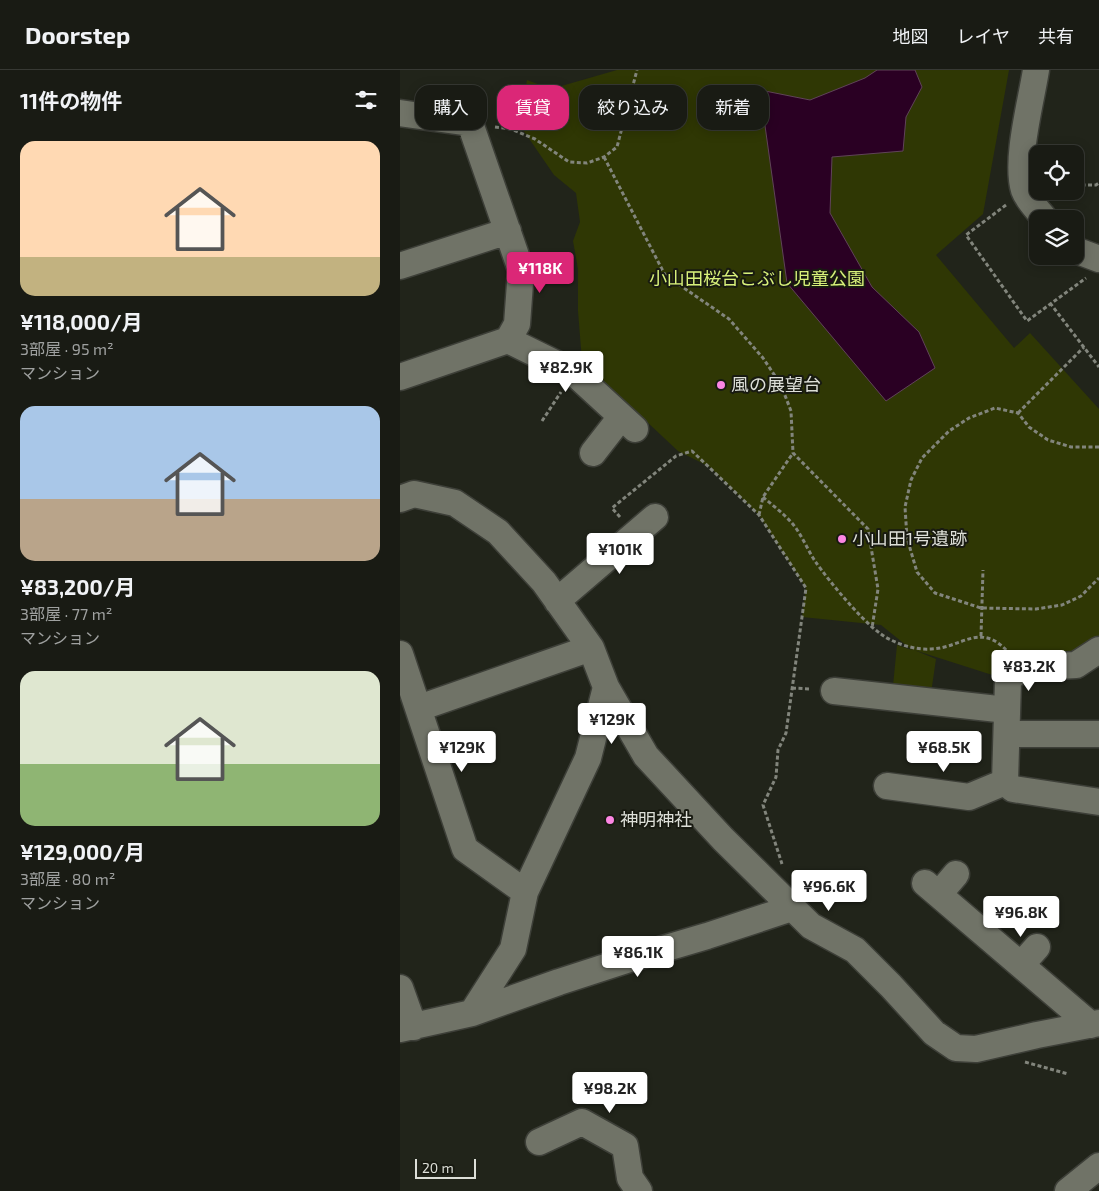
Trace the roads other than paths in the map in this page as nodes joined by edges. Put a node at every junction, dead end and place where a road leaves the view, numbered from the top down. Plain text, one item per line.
1 (1036, 70) edge
2 (400, 113) edge
3 (1038, 210) edge
4 (508, 231) junction
5 (1084, 258) edge
6 (400, 266) edge
7 (1095, 267) edge
8 (508, 340) junction
9 (400, 377) edge
10 (592, 454) dead end
11 (400, 499) edge
12 (656, 517) dead end
13 (557, 601) junction
14 (592, 648) junction
15 (1099, 650) edge
16 (400, 654) edge
17 (606, 687) junction
18 (834, 691) dead end
19 (419, 708) junction
20 (1007, 722) junction
21 (1099, 734) edge
22 (1005, 782) junction
23 (886, 786) dead end
24 (1099, 802) edge
25 (956, 874) dead end
26 (525, 892) junction
27 (792, 908) junction
28 (400, 988) edge
29 (472, 1013) junction
30 (1095, 1024) edge
31 (407, 1028) edge
32 (539, 1142) dead end
33 (1099, 1166) edge
34 (639, 1191) edge
35 (1068, 1191) edge

1 - 3 street
2 - 4 street
4 - 6 street
4 - 8 street
5 - 7 street
8 - 9 street
8 - 10 street
11 - 13 street
12 - 13 street
13 - 14 street
14 - 17 street
14 - 19 street
15 - 20 street
16 - 19 street
17 - 26 street
17 - 27 street
18 - 20 street
19 - 26 street
20 - 21 street
20 - 22 street
22 - 23 street
22 - 24 street
25 - 30 street
26 - 29 street
27 - 29 street
27 - 30 street
28 - 31 street
29 - 31 street
32 - 34 street
33 - 35 street

